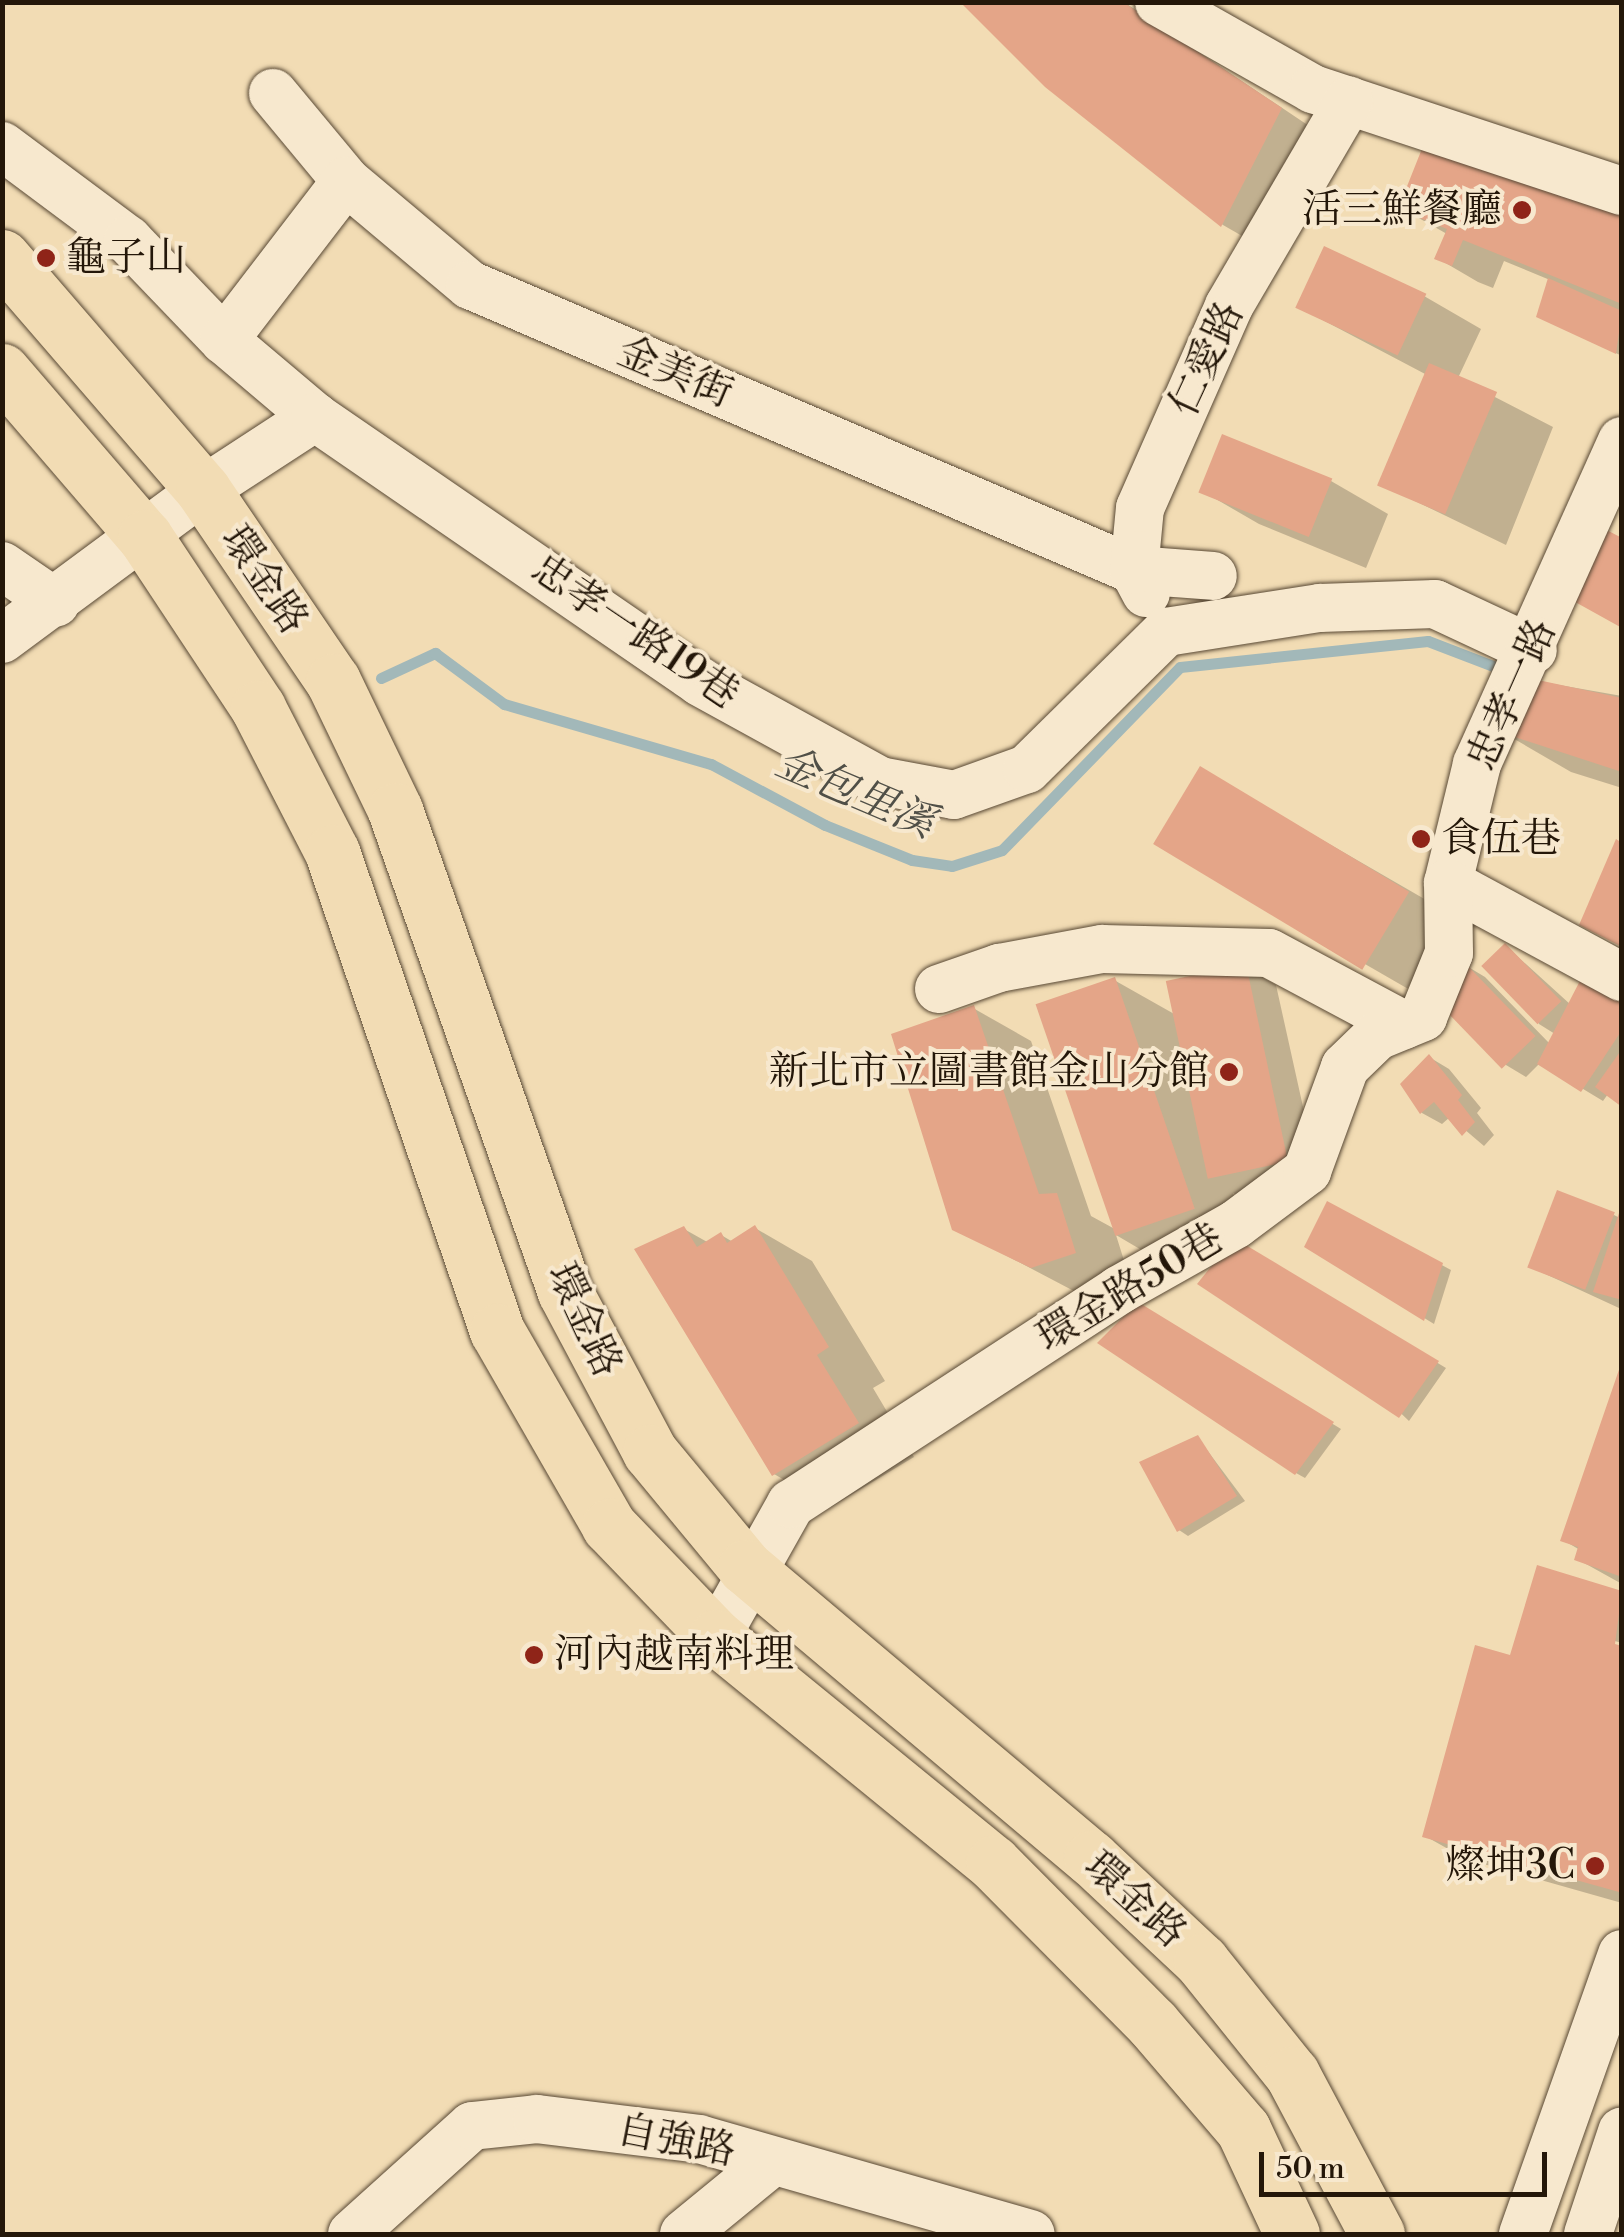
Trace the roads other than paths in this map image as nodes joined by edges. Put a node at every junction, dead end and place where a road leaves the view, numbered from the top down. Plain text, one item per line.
1 (1159, 2) edge
2 (273, 93) dead end
3 (1350, 101) junction
4 (2, 146) edge
5 (346, 181) junction
6 (1622, 191) edge
7 (2, 256) edge
8 (224, 340) junction
9 (2, 371) edge
10 (316, 417) junction
11 (1621, 444) edge
12 (203, 490) junction
13 (145, 537) junction
14 (2, 566) edge
15 (1134, 570) junction
16 (1213, 576) dead end
17 (56, 602) junction
18 (1166, 632) junction
19 (2, 639) edge
20 (1533, 650) junction
21 (1448, 883) junction
22 (1622, 977) edge
23 (939, 990) dead end
24 (1404, 1024) junction
25 (752, 1574) junction
26 (716, 1637) junction
27 (1622, 1954) edge
28 (1622, 2132) edge
29 (772, 2162) junction
30 (352, 2234) edge
31 (684, 2234) edge
32 (1031, 2234) edge
33 (1292, 2234) edge
34 (1376, 2234) edge
35 (1522, 2234) edge
36 (1588, 2234) edge

1 - 3 street
2 - 5 street, 金美街
3 - 6 street
3 - 15 street, 仁愛路
4 - 8 street, 忠孝一路19巷
5 - 8 street
5 - 15 street, 金美街
7 - 12 main road, 環金路
8 - 10 street, 忠孝一路19巷
9 - 13 main road, 環金路
10 - 12 street
10 - 18 street, 忠孝一路19巷
11 - 20 street, 忠孝一路
12 - 13 street
12 - 25 main road, 環金路
13 - 17 street
13 - 26 main road, 環金路
14 - 17 street
15 - 16 street, 金美街
15 - 18 street
17 - 19 street
18 - 20 street
20 - 21 street, 忠孝一路
21 - 22 street
21 - 24 street, 環金路50巷
23 - 24 street
24 - 25 street, 環金路50巷
25 - 26 street, 環金路50巷
25 - 34 main road, 環金路
26 - 33 main road, 環金路
27 - 35 street
28 - 36 street
29 - 30 street, 自強路
29 - 31 street
29 - 32 street, 自強路

